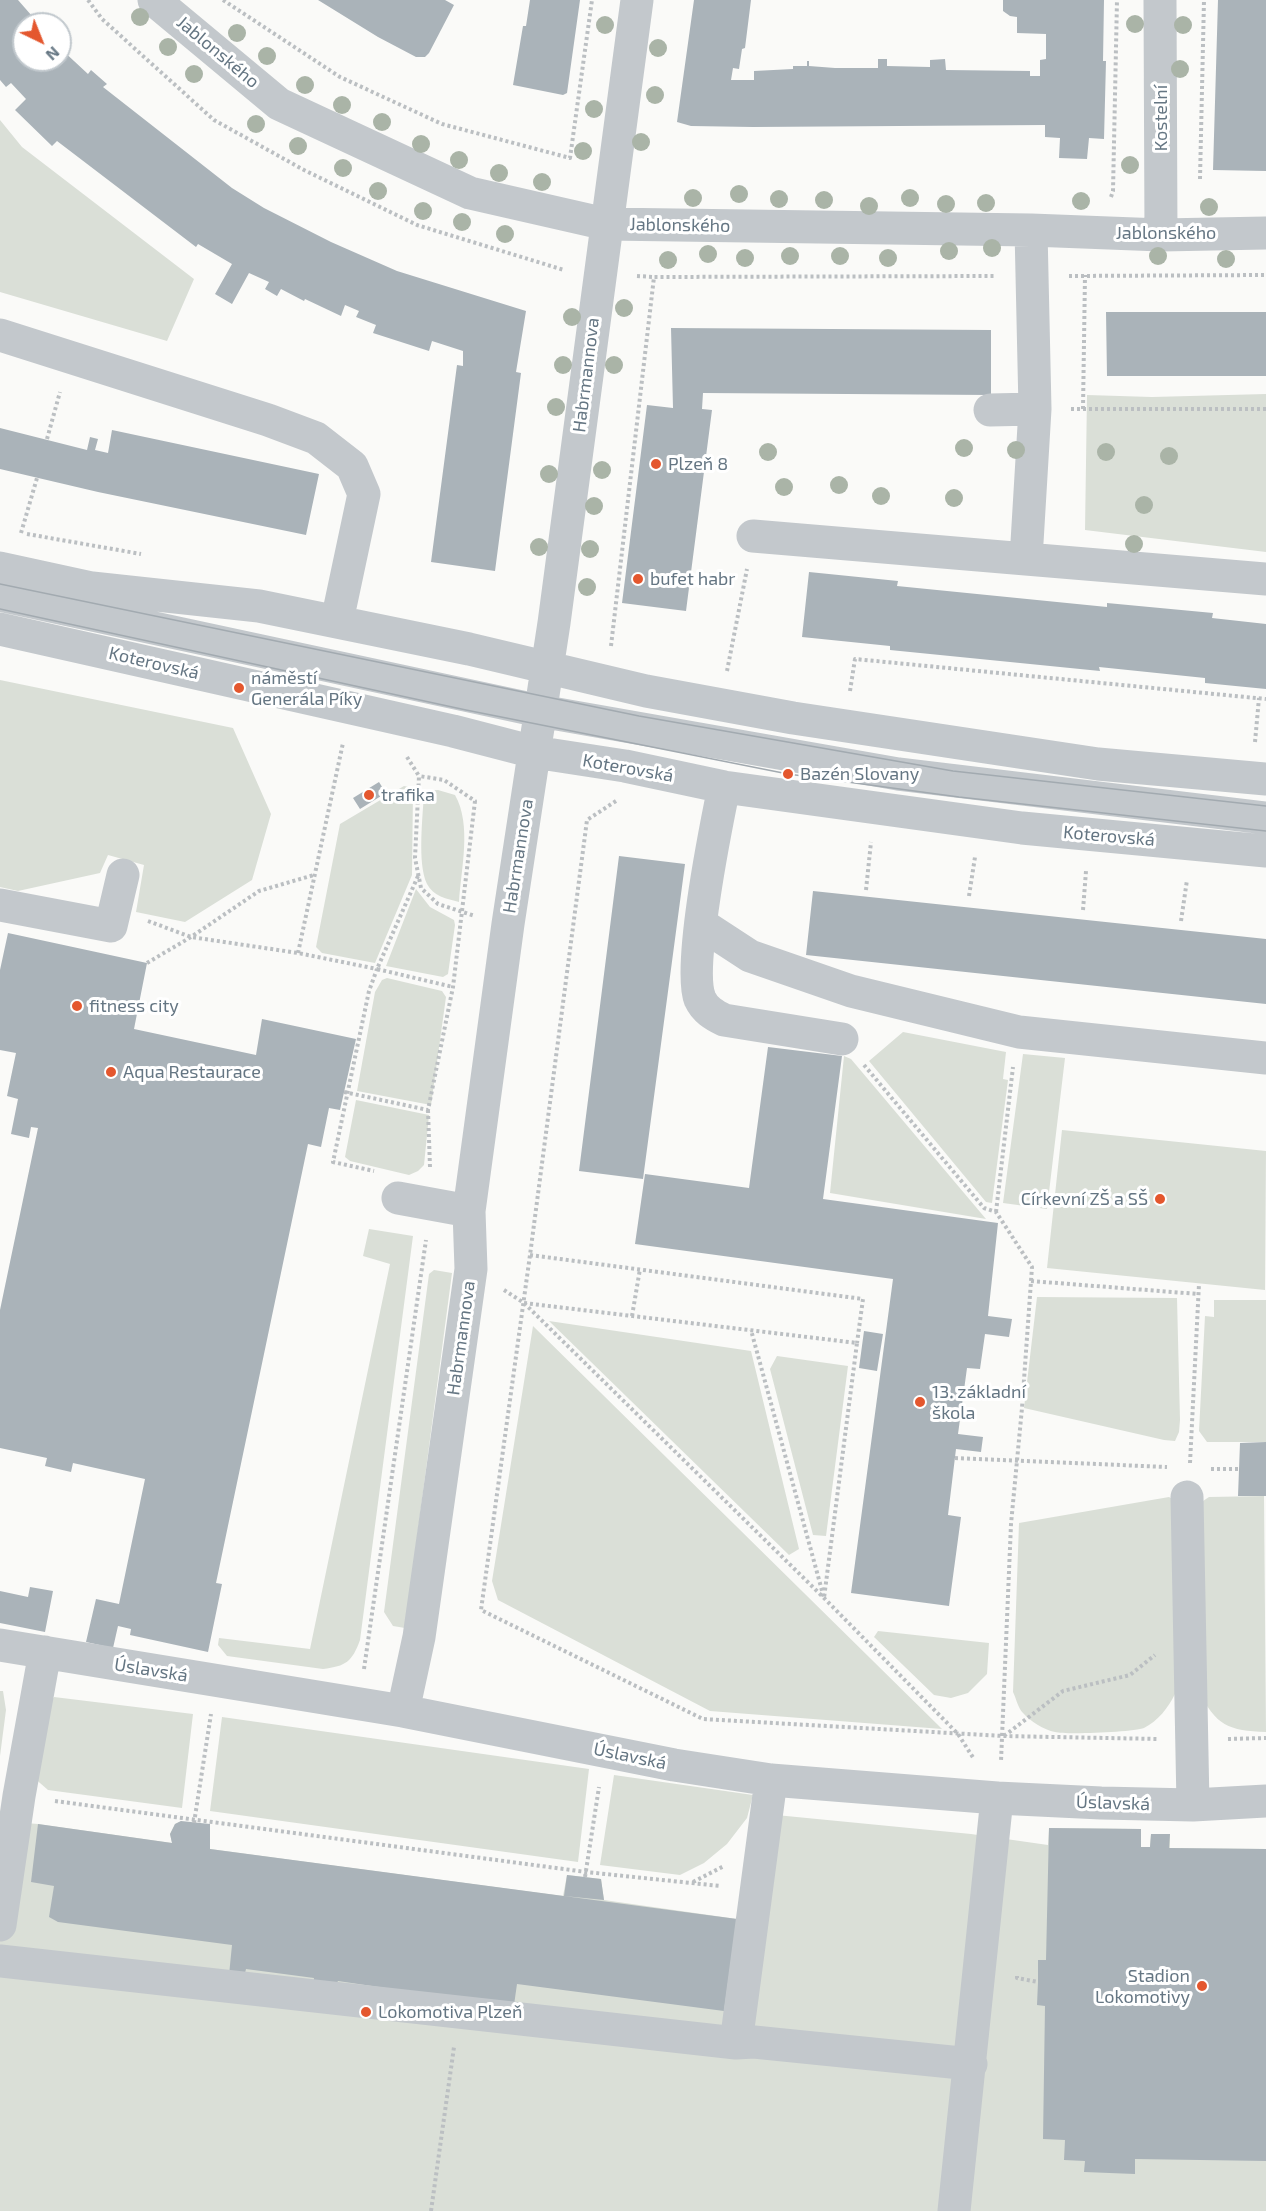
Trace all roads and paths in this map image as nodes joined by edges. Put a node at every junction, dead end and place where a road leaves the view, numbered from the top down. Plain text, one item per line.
1 (154, 0) edge
2 (223, 0) edge
3 (592, 0) edge
4 (637, 0) edge
5 (1160, 0) edge
6 (1204, 0) edge
7 (1200, 179) dead end
8 (606, 224) junction
9 (1031, 230) junction
10 (1266, 233) edge
11 (1161, 235) junction
12 (1266, 275) edge
13 (1031, 276) junction
14 (0, 335) edge
15 (70, 357) junction
16 (1035, 409) junction
17 (1266, 409) edge
18 (990, 410) dead end
19 (47, 440) dead end
20 (37, 478) dead end
21 (21, 533) dead end
22 (753, 536) joint
23 (1026, 559) junction
24 (0, 568) edge
25 (1266, 579) edge
26 (0, 595) edge
27 (337, 621) junction
28 (0, 629) edge
29 (610, 656) dead end
30 (548, 668) junction
31 (726, 678) dead end
32 (849, 698) dead end
33 (1259, 698) junction
34 (1266, 699) edge
35 (540, 711) junction
36 (343, 742) dead end
37 (534, 752) junction
38 (405, 755) dead end
39 (1260, 766) edge
40 (419, 776) junction
41 (724, 787) junction
42 (1266, 818) edge
43 (871, 842) dead end
44 (976, 851) dead end
45 (1266, 851) edge
46 (1087, 861) dead end
47 (1188, 870) dead end
48 (123, 875) dead end
49 (314, 875) junction
50 (419, 875) junction
51 (866, 890) dead end
52 (969, 896) dead end
53 (0, 905) edge
54 (1083, 910) dead end
55 (462, 912) junction
56 (1181, 921) dead end
57 (154, 922) dead end
58 (508, 924) junction
59 (701, 924) junction
60 (191, 937) junction
61 (298, 953) junction
62 (147, 963) dead end
63 (377, 969) junction
64 (453, 987) junction
65 (842, 1039) joint
66 (1266, 1058) edge
67 (1012, 1070) dead end
68 (346, 1093) junction
69 (428, 1110) junction
70 (376, 1172) dead end
71 (398, 1198) dead end
72 (431, 1204) junction
73 (469, 1210) junction
74 (996, 1212) junction
75 (530, 1255) dead end
76 (471, 1269) junction
77 (640, 1269) junction
78 (1030, 1281) junction
79 (1199, 1284) dead end
80 (1198, 1294) junction
81 (524, 1303) junction
82 (632, 1316) junction
83 (751, 1330) junction
84 (857, 1342) junction
85 (955, 1458) dead end
86 (1017, 1460) junction
87 (1238, 1470) dead end
88 (1188, 1482) junction
89 (824, 1598) junction
90 (1189, 1627) junction
91 (0, 1645) edge
92 (45, 1652) junction
93 (216, 1681) junction
94 (359, 1704) junction
95 (403, 1711) junction
96 (958, 1734) junction
97 (1003, 1736) junction
98 (1266, 1738) edge
99 (1192, 1740) junction
100 (604, 1750) junction
101 (771, 1780) junction
102 (19, 1796) junction
103 (997, 1798) junction
104 (1266, 1801) edge
105 (1193, 1805) junction
106 (194, 1821) junction
107 (586, 1875) junction
108 (757, 1891) junction
109 (0, 1925) edge
110 (0, 1961) edge
111 (455, 2043) dead end
112 (736, 2043) junction
113 (971, 2064) junction
114 (431, 2211) edge
115 (954, 2211) edge

1 - 8 street, Jablonského
2 - 3 path
4 - 8 street, Habrmannova
5 - 11 street, Kostelní
6 - 7 path
8 - 9 street, Jablonského
8 - 30 street, Habrmannova
9 - 11 street, Jablonského
9 - 13 street
10 - 11 street, Jablonského
12 - 13 path
13 - 16 street
13 - 29 path
14 - 15 street
15 - 19 path
15 - 27 street
16 - 17 path
16 - 18 street
16 - 23 street
20 - 21 path
22 - 23 street
22 - 31 path
23 - 25 street
24 - 27 street
26 - 35 street, Koterovská
27 - 30 street
28 - 37 street, Koterovská
30 - 35 street, Habrmannova
30 - 39 street
32 - 33 path
33 - 34 path
33 - 39 path
35 - 37 street, Habrmannova
35 - 42 street, Koterovská
36 - 49 path
37 - 41 street, Koterovská
37 - 58 street, Habrmannova
38 - 40 path
40 - 50 path
40 - 55 path
41 - 45 street, Koterovská
41 - 59 street
43 - 51 path
44 - 52 path
46 - 54 path
47 - 56 path
48 - 53 street
49 - 60 path
49 - 61 path
50 - 55 path
50 - 63 path
55 - 58 path
55 - 64 path
57 - 60 path
58 - 73 street, Habrmannova
59 - 65 street
59 - 66 street
60 - 61 path
60 - 62 path
61 - 63 path
63 - 64 path
63 - 68 path
64 - 69 path
65 - 74 path
67 - 74 path
68 - 69 path
68 - 70 path
69 - 72 path
71 - 72 street
72 - 73 street
72 - 94 path
73 - 76 street, Habrmannova
74 - 78 path
75 - 77 path
76 - 81 path
76 - 95 street, Habrmannova
77 - 82 path
77 - 84 path
78 - 80 path
78 - 86 path
79 - 80 path
80 - 88 path
81 - 82 path
81 - 89 path
81 - 96 path
82 - 83 path
83 - 84 path
83 - 89 path
84 - 89 path
85 - 86 path
86 - 88 path
86 - 97 path
87 - 88 path
88 - 90 street
89 - 96 path
90 - 97 path
90 - 99 street
91 - 92 street, Úslavská
92 - 93 street, Úslavská
92 - 102 street
93 - 94 street, Úslavská
93 - 106 path
94 - 95 street, Úslavská
95 - 100 street, Úslavská
96 - 97 path
96 - 103 path
97 - 99 path
97 - 103 path
98 - 99 path
99 - 105 street
100 - 101 street, Úslavská
100 - 107 path
101 - 103 street, Úslavská
101 - 108 street
102 - 106 path
102 - 109 street
103 - 105 street, Úslavská
103 - 113 street
104 - 105 street, Úslavská
106 - 107 path
107 - 108 path
108 - 112 street
110 - 112 street
111 - 114 path
112 - 113 street
113 - 115 street

